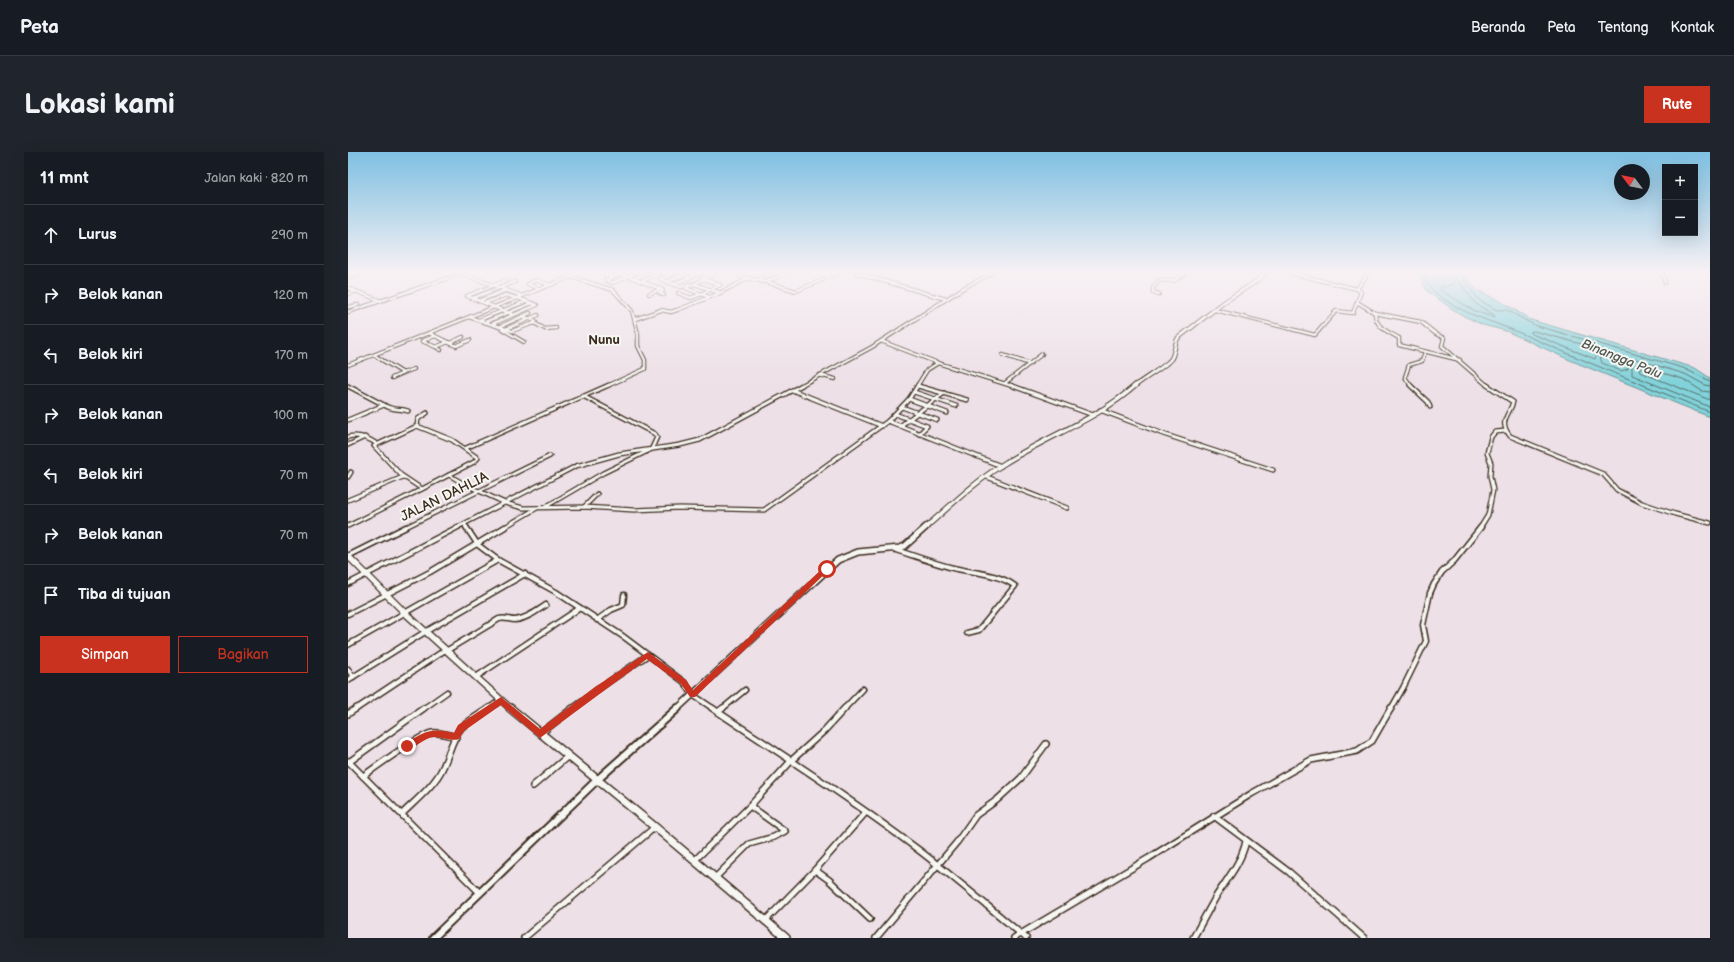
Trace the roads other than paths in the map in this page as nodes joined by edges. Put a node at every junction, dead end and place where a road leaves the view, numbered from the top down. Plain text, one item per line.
1 (487, 310) edge
2 (503, 310) joint
3 (517, 310) edge
4 (526, 310) edge
5 (631, 310) edge
6 (676, 310) edge
7 (929, 310) edge
8 (1215, 310) joint
9 (1355, 310) edge
10 (1370, 310) edge
11 (509, 313) junction
12 (530, 313) dead end
13 (1375, 313) junction
14 (515, 314) junction
15 (523, 316) junction
16 (538, 316) dead end
17 (469, 317) junction
18 (530, 319) junction
19 (635, 319) junction
20 (480, 320) junction
21 (486, 322) junction
22 (534, 323) junction
23 (492, 324) junction
24 (499, 326) junction
25 (556, 328) dead end
26 (505, 329) junction
27 (429, 333) junction
28 (434, 336) junction
29 (463, 337) dead end
30 (470, 340) dead end
31 (881, 341) junction
32 (449, 342) junction
33 (524, 342) dead end
34 (436, 347) junction
35 (441, 350) dead end
36 (1425, 352) junction
37 (1042, 354) dead end
38 (374, 355) junction
39 (1003, 355) dead end
40 (1461, 361) junction
41 (938, 363) junction
42 (348, 365) edge
43 (1028, 365) junction
44 (414, 369) dead end
45 (404, 373) junction
46 (819, 375) junction
47 (392, 378) dead end
48 (835, 378) dead end
49 (1004, 382) junction
50 (348, 386) edge
51 (918, 386) junction
52 (792, 390) junction
53 (914, 392) junction
54 (944, 393) junction
55 (583, 396) junction
56 (909, 399) junction
57 (936, 399) junction
58 (967, 400) dead end
59 (384, 405) junction
60 (927, 406) junction
61 (956, 406) dead end
62 (902, 407) junction
63 (1430, 407) dead end
64 (1100, 410) junction
65 (408, 411) dead end
66 (947, 412) dead end
67 (427, 413) dead end
68 (918, 413) junction
69 (895, 414) junction
70 (1093, 414) junction
71 (348, 420) edge
72 (909, 420) junction
73 (937, 420) dead end
74 (888, 421) junction
75 (417, 426) junction
76 (882, 426) junction
77 (900, 426) junction
78 (1506, 431) junction
79 (919, 434) junction
80 (348, 437) edge
81 (365, 437) junction
82 (377, 444) junction
83 (348, 445) edge
84 (466, 448) junction
85 (653, 448) junction
86 (550, 456) dead end
87 (1001, 466) junction
88 (1273, 470) dead end
89 (351, 472) dead end
90 (449, 475) junction
91 (348, 477) edge
92 (403, 477) junction
93 (987, 477) junction
94 (422, 488) junction
95 (479, 491) junction
96 (597, 494) dead end
97 (348, 500) edge
98 (505, 503) junction
99 (584, 506) junction
100 (539, 507) junction
101 (544, 507) junction
102 (1066, 508) dead end
103 (1710, 523) edge
104 (465, 525) junction
105 (348, 526) edge
106 (478, 544) junction
107 (896, 550) junction
108 (348, 556) edge
109 (498, 560) junction
110 (525, 574) junction
111 (367, 575) junction
112 (348, 584) edge
113 (388, 595) junction
114 (624, 595) dead end
115 (546, 605) dead end
116 (580, 608) junction
117 (404, 612) junction
118 (348, 614) edge
119 (598, 620) junction
120 (426, 632) junction
121 (967, 633) dead end
122 (348, 645) edge
123 (445, 651) junction
124 (648, 655) junction
125 (348, 669) edge
126 (353, 677) junction
127 (475, 678) junction
128 (348, 680) edge
129 (863, 689) dead end
130 (745, 690) dead end
131 (447, 692) dead end
132 (693, 695) junction
133 (501, 700) junction
134 (718, 712) junction
135 (348, 714) edge
136 (540, 734) junction
137 (456, 737) junction
138 (1046, 744) dead end
139 (567, 757) junction
140 (792, 760) junction
141 (349, 762) edge
142 (363, 776) junction
143 (597, 780) junction
144 (533, 786) dead end
145 (750, 806) junction
146 (866, 812) junction
147 (402, 814) junction
148 (1214, 816) junction
149 (655, 827) junction
150 (1246, 841) junction
151 (694, 861) junction
152 (938, 865) junction
153 (816, 870) junction
154 (715, 878) junction
155 (480, 893) junction
156 (870, 919) dead end
157 (765, 921) junction
158 (1021, 934) junction
159 (433, 938) edge
160 (524, 938) edge
161 (786, 938) edge
162 (876, 938) edge
163 (1014, 938) edge
164 (1026, 938) edge
165 (1194, 938) edge
166 (1364, 938) edge

1 - 17 street
2 - 11 street
2 - 20 street
3 - 11 street
4 - 14 street
5 - 19 street
6 - 19 street
7 - 31 street
8 - 9 street
8 - 64 street
10 - 13 street
11 - 14 street
11 - 21 street
12 - 15 street
13 - 36 street
13 - 40 street
14 - 15 street
14 - 23 street
15 - 18 street
15 - 24 street
16 - 18 street
17 - 20 street
17 - 27 street
18 - 22 street
18 - 26 street
19 - 55 street
20 - 21 street
21 - 23 street
22 - 25 street
22 - 26 street
23 - 24 street
24 - 26 street
26 - 33 street
27 - 28 street
27 - 38 street
28 - 32 street
28 - 34 street
29 - 32 street
30 - 32 street
31 - 41 street
31 - 46 street
32 - 34 street
34 - 35 street
36 - 40 street
36 - 63 street
37 - 43 street
38 - 42 street
38 - 45 street
39 - 43 street
40 - 78 street
41 - 49 street
41 - 51 street
43 - 49 street
44 - 45 street
45 - 47 street
46 - 48 street
46 - 52 street
49 - 70 street
50 - 59 street
51 - 53 street
51 - 54 street
52 - 76 street
52 - 85 street
53 - 56 street
53 - 57 street
54 - 57 street
54 - 58 street
55 - 84 street
55 - 85 street
56 - 60 street
56 - 62 street
57 - 60 street
57 - 61 street
59 - 65 street
59 - 71 street
60 - 66 street
60 - 68 street
62 - 68 street
62 - 69 street
64 - 70 street
64 - 88 street
67 - 75 street
68 - 72 street
68 - 73 street
69 - 72 street
69 - 74 street
70 - 87 street
72 - 77 street
72 - 79 street
74 - 76 street
74 - 77 street
75 - 82 street
75 - 84 street
76 - 99 street
77 - 79 street
78 - 103 street
78 - 148 street
79 - 87 street
80 - 81 street
81 - 82 street
81 - 83 street
82 - 92 street
84 - 90 street
85 - 98 street
85 - 101 street
86 - 95 street, JALAN DAHLIA
87 - 93 street
89 - 91 street
90 - 94 street
90 - 95 street
92 - 94 street
92 - 97 street
93 - 102 street
93 - 107 street
94 - 105 street
95 - 98 street
95 - 108 street, JALAN DAHLIA
96 - 99 street
98 - 100 street
98 - 104 street
99 - 101 street
100 - 101 street
100 - 106 street
104 - 106 street
104 - 111 street
106 - 109 street
106 - 113 street
107 - 121 street
107 - 132 street
108 - 111 main road
109 - 110 street
109 - 117 street
110 - 116 street
110 - 120 street
111 - 112 street
111 - 113 main road
113 - 117 main road
113 - 118 street
114 - 119 street
115 - 123 street
116 - 119 street
116 - 127 street
117 - 120 main road
117 - 122 street
119 - 124 street
120 - 123 main road
120 - 126 street
123 - 127 main road
123 - 135 street
124 - 132 street
124 - 136 street
125 - 126 street
126 - 128 street
127 - 133 main road
129 - 140 street
130 - 134 street
131 - 141 street
132 - 134 street
132 - 143 street
133 - 136 main road
133 - 137 street
134 - 140 street
136 - 139 main road
137 - 142 street
137 - 147 street
138 - 152 street
139 - 143 main road
139 - 144 street
140 - 145 street
140 - 146 street
141 - 142 street
142 - 147 street
143 - 149 main road
143 - 155 street
145 - 151 street
145 - 154 street
146 - 152 street
146 - 153 street
147 - 155 street
148 - 150 street
148 - 158 street
149 - 151 main road
149 - 160 street
150 - 165 street
150 - 166 street
151 - 154 main road
152 - 158 street
152 - 162 street
153 - 156 street
153 - 157 street
154 - 157 main road
155 - 159 street
157 - 161 main road
158 - 163 street
158 - 164 street

